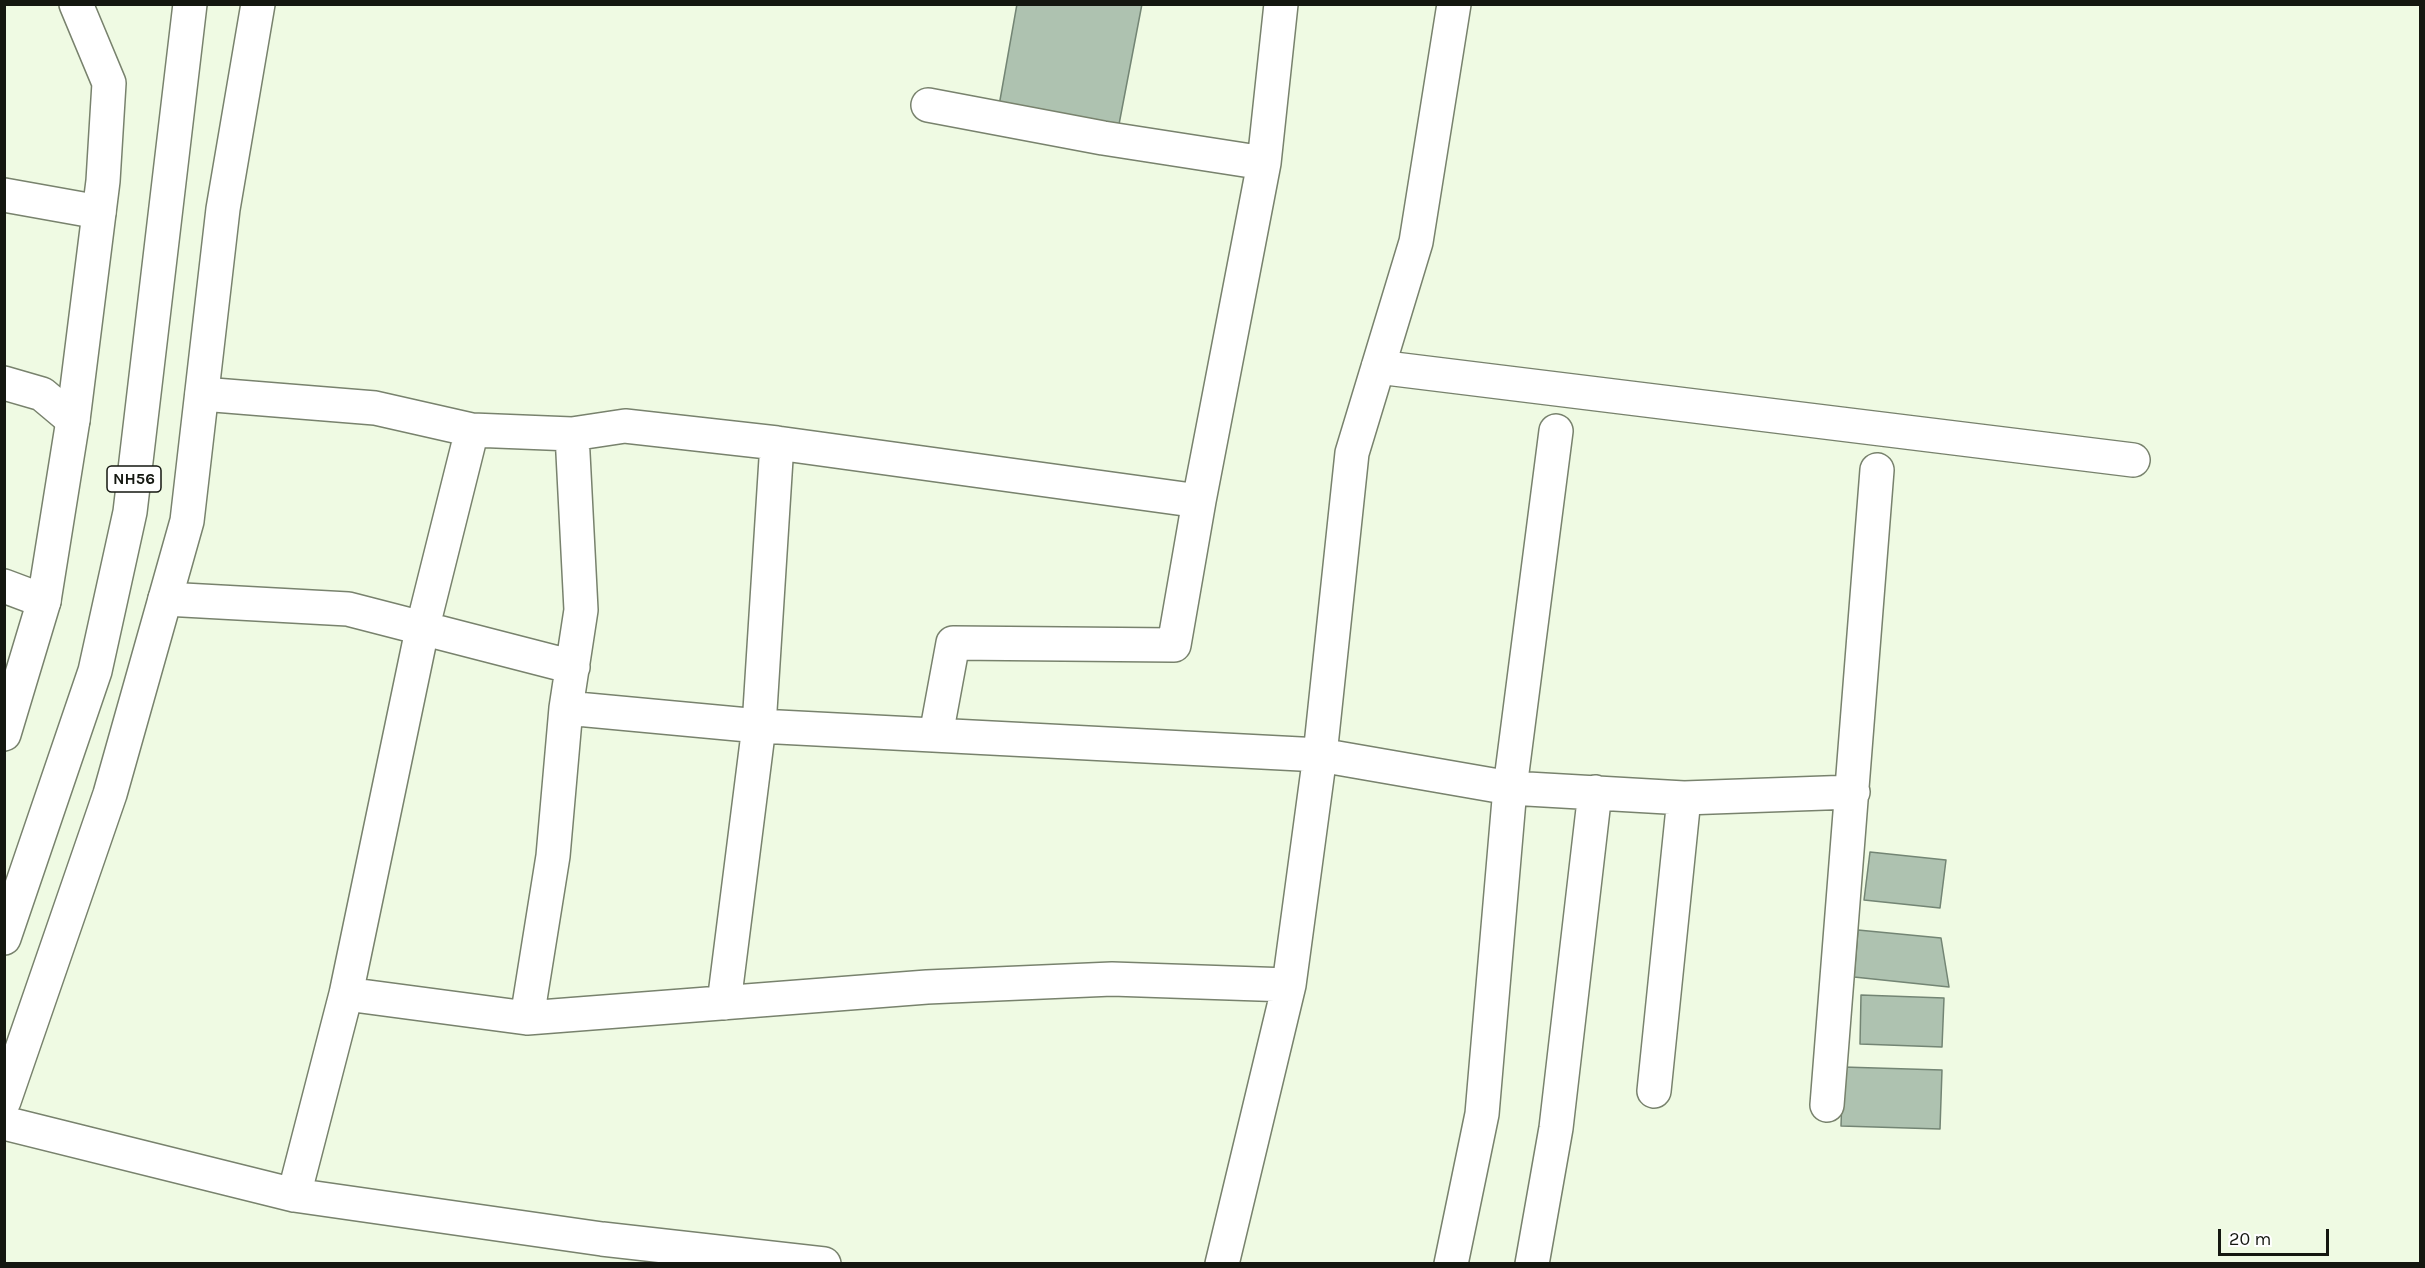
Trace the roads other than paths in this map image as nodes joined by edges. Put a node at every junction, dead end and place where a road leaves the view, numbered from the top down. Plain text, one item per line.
1 (76, 4) edge
2 (190, 4) edge
3 (258, 4) edge
4 (1281, 4) edge
5 (1454, 4) edge
6 (928, 105) dead end
7 (1264, 163) junction
8 (4, 195) edge
9 (99, 212) junction
10 (1378, 367) junction
11 (4, 383) edge
12 (202, 394) junction
13 (73, 420) junction
14 (472, 430) junction
15 (1556, 431) dead end
16 (572, 434) junction
17 (777, 443) junction
18 (2133, 460) dead end
19 (1877, 470) dead end
20 (1199, 501) junction
21 (4, 586) edge
22 (165, 599) junction
23 (44, 601) junction
24 (422, 630) junction
25 (573, 668) junction
26 (566, 708) junction
27 (759, 726) junction
28 (4, 734) edge
29 (936, 735) junction
30 (1320, 755) junction
31 (1510, 788) junction
32 (1595, 792) junction
33 (1853, 792) junction
34 (1684, 798) junction
35 (4, 938) edge
36 (1289, 985) junction
37 (346, 994) junction
38 (724, 1003) junction
39 (527, 1018) junction
40 (1654, 1091) dead end
41 (4, 1101) edge
42 (1827, 1105) dead end
43 (4, 1123) edge
44 (294, 1195) junction
45 (824, 1263) edge
46 (1222, 1263) edge
47 (1451, 1263) edge
48 (1532, 1263) edge

1 - 9 main road
2 - 35 main road, NH56
3 - 12 main road
4 - 7 main road
5 - 10 main road
6 - 7 main road
7 - 20 main road
8 - 9 main road
9 - 13 main road
10 - 18 main road
10 - 30 main road
11 - 13 main road
12 - 14 main road
12 - 22 main road
13 - 23 main road
14 - 16 main road
14 - 24 main road
15 - 31 main road
16 - 17 main road
16 - 25 main road
17 - 20 main road
17 - 27 main road
19 - 33 main road
20 - 29 main road
21 - 23 main road
22 - 24 main road
22 - 41 main road
23 - 28 main road
24 - 25 main road
24 - 37 main road
25 - 26 main road
26 - 27 main road
26 - 39 main road
27 - 29 main road
27 - 38 main road
29 - 30 main road
30 - 31 main road
30 - 36 main road
31 - 32 main road
31 - 47 main road
32 - 34 main road
32 - 48 main road
33 - 34 main road
33 - 42 main road
34 - 40 main road
36 - 38 main road
36 - 46 main road
37 - 39 main road
37 - 44 main road
38 - 39 main road
43 - 44 main road
44 - 45 main road

